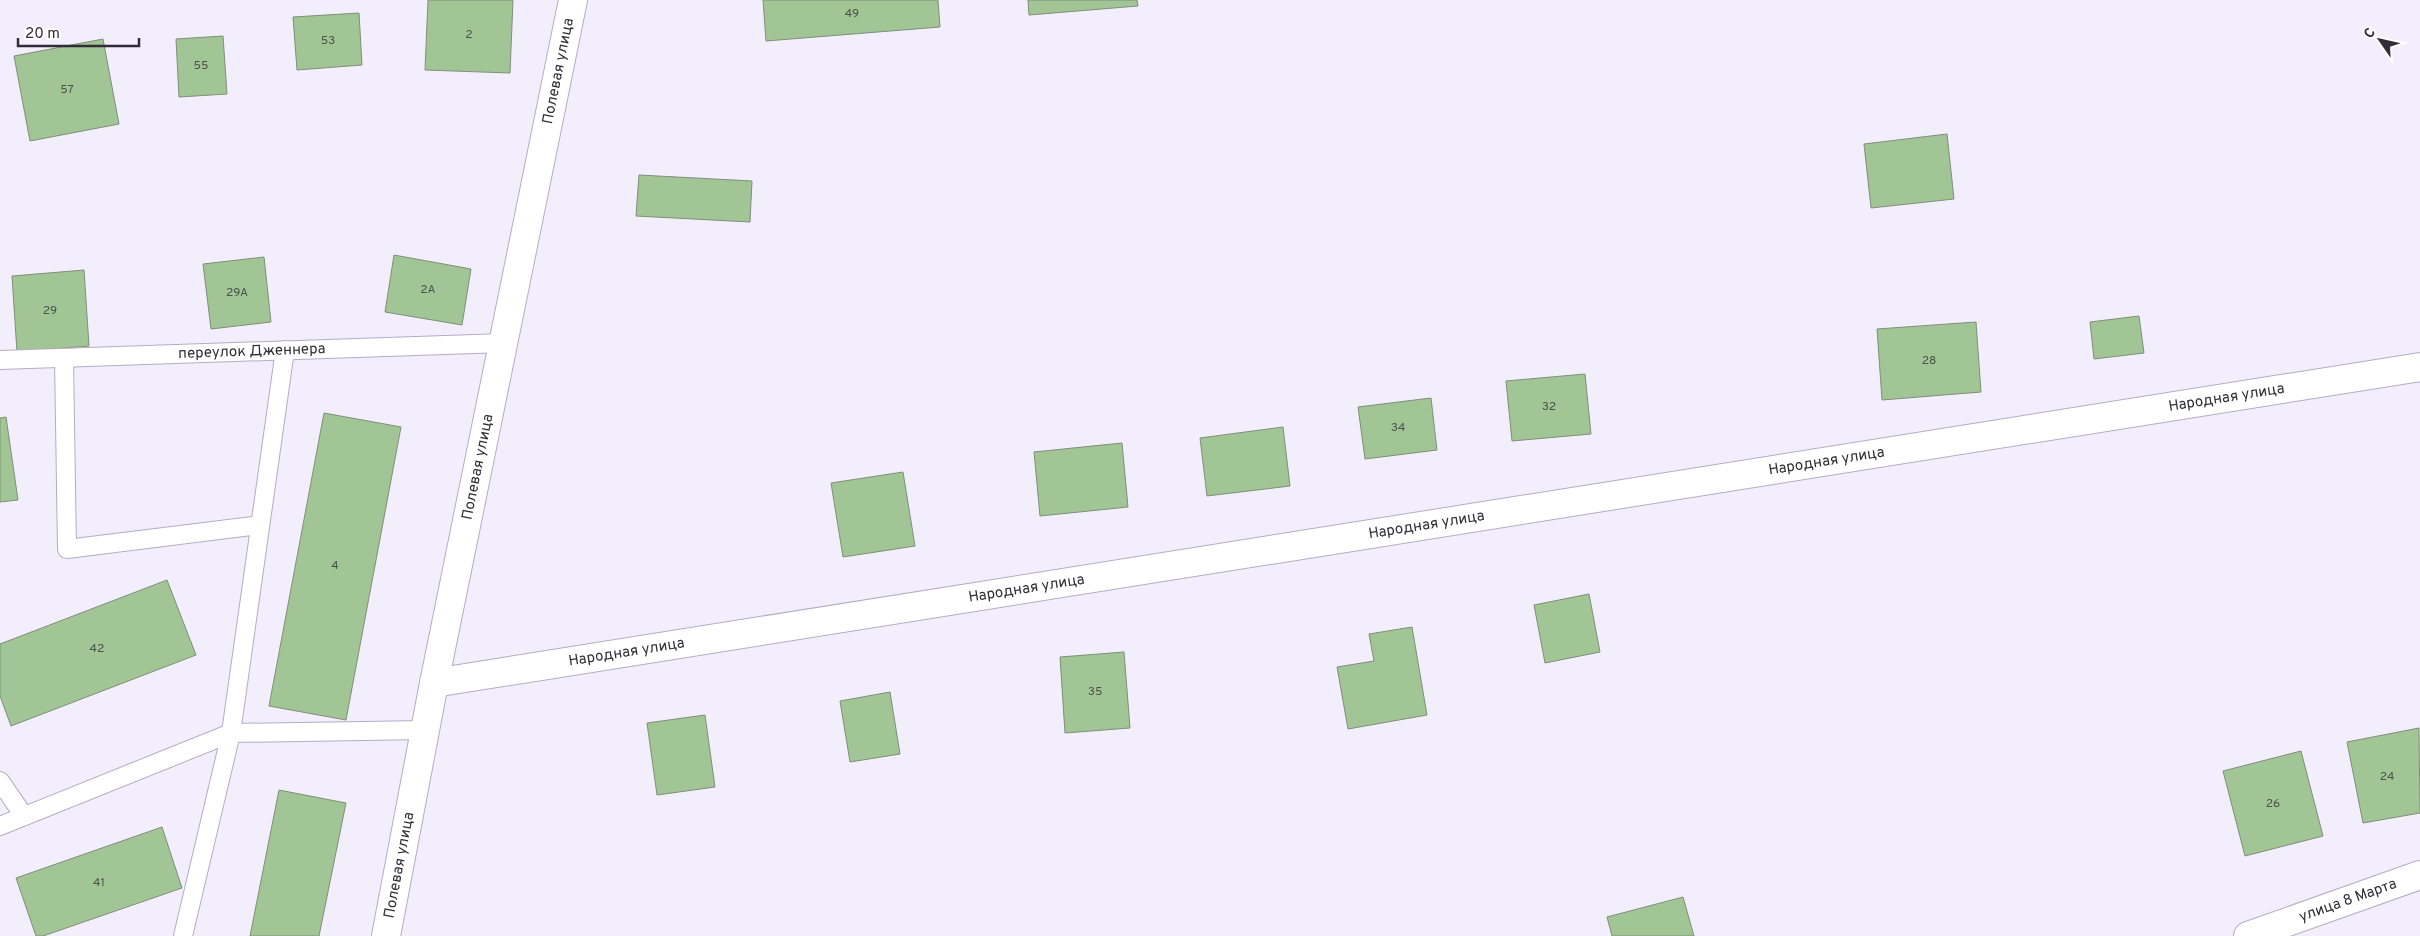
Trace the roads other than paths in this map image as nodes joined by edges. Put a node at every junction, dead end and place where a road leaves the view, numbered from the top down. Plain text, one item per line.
1 (573, 0) edge
2 (504, 343) junction
3 (285, 350) junction
4 (64, 358) junction
5 (0, 360) edge
6 (2420, 367) edge
7 (260, 525) junction
8 (434, 683) junction
9 (425, 730) junction
10 (231, 734) junction
11 (0, 781) edge
12 (24, 816) junction
13 (0, 826) edge
14 (2420, 875) edge
15 (183, 936) edge
16 (386, 936) edge
17 (2248, 936) edge

1 - 2 street, Полевая улица
2 - 3 lane, переулок Дженнера
2 - 8 street, Полевая улица
3 - 4 lane, переулок Дженнера
3 - 7 lane
4 - 5 lane, переулок Дженнера
4 - 7 lane
6 - 8 street, Народная улица
7 - 10 lane
8 - 9 street, Полевая улица
9 - 10 lane
9 - 16 street, Полевая улица
10 - 12 lane
10 - 15 lane
11 - 12 lane
12 - 13 lane
14 - 17 street, улица 8 Марта

